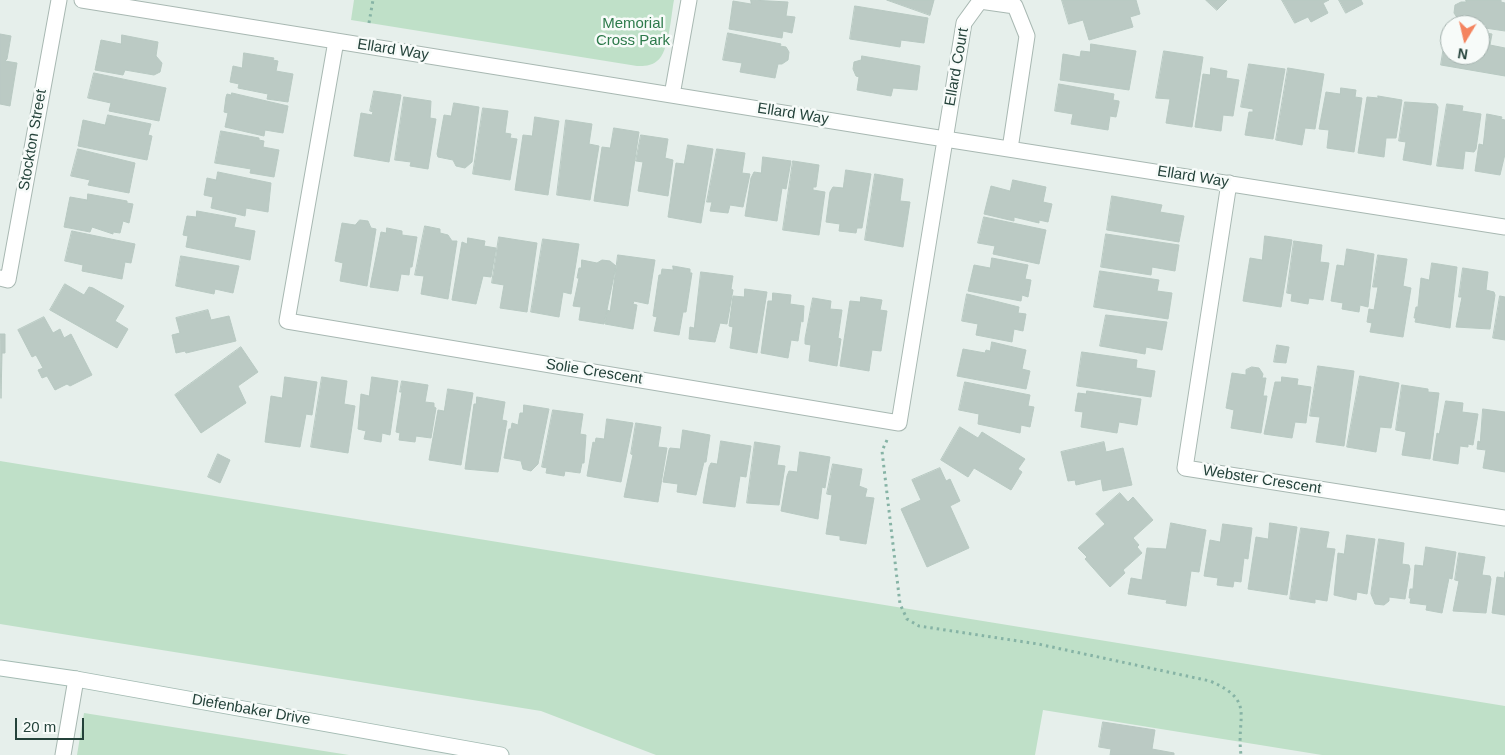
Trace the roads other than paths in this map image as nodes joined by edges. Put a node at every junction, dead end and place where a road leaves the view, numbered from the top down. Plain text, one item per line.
1 (59, 0) edge
2 (82, 0) edge
3 (690, 0) edge
4 (336, 41) junction
5 (672, 94) junction
6 (945, 139) junction
7 (1010, 149) junction
8 (1229, 183) junction
9 (1505, 227) edge
10 (4, 279) edge
11 (1505, 518) edge
12 (0, 668) edge
13 (76, 679) junction
14 (64, 755) edge
15 (501, 755) edge

1 - 10 street, Stockton Street
2 - 4 street, Ellard Way
3 - 5 street
4 - 5 street, Ellard Way
4 - 6 street, Solie Crescent
5 - 6 street, Ellard Way
6 - 7 street, Ellard Way
6 - 7 street, Ellard Court
7 - 8 street, Ellard Way
8 - 9 street, Ellard Way
8 - 11 street, Webster Crescent
12 - 13 street, Diefenbaker Drive
13 - 14 street
13 - 15 street, Diefenbaker Drive

